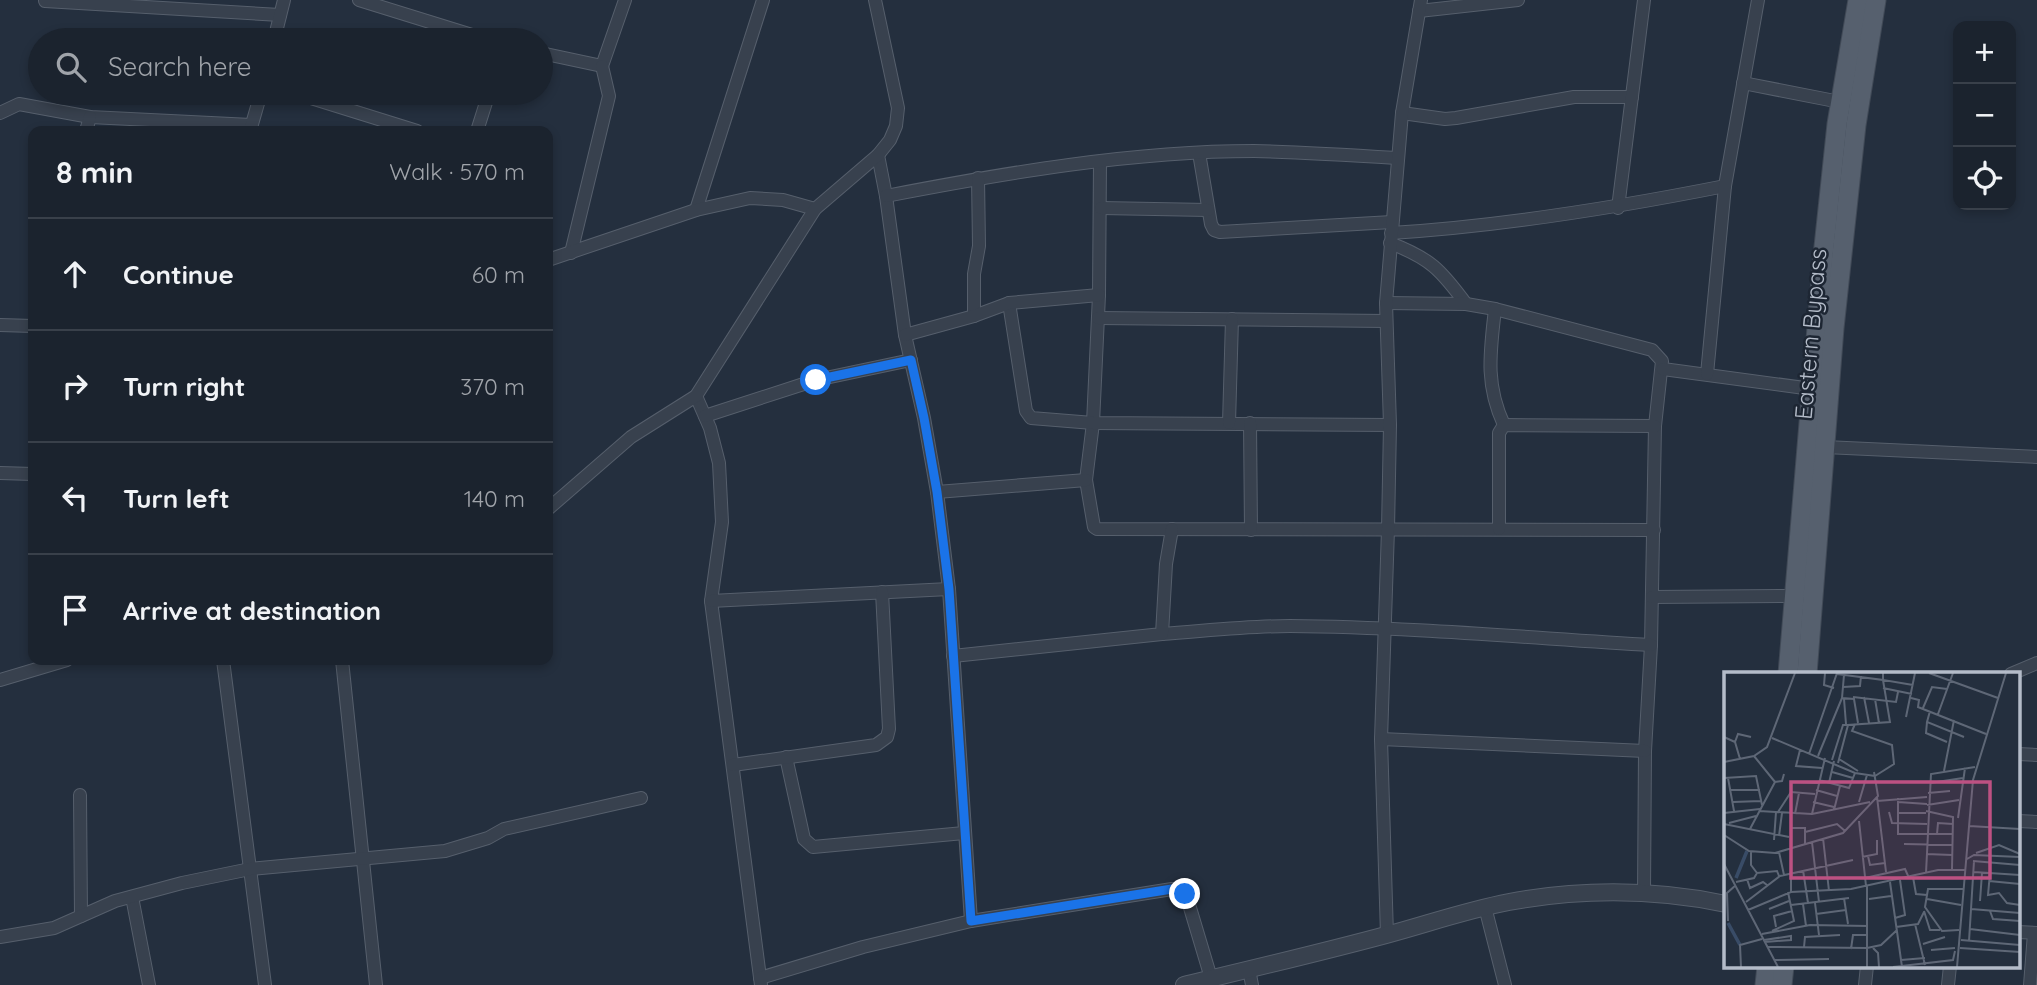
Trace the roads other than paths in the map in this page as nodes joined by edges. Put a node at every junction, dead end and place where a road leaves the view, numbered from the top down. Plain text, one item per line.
1 (284, 0) edge
2 (359, 0) edge
3 (625, 0) edge
4 (762, 0) edge
5 (875, 0) edge
6 (1518, 0) edge
7 (1644, 0) edge
8 (1758, 0) edge
9 (1858, 0) edge
10 (1876, 0) edge
11 (45, 1) edge
12 (1471, 3) edge
13 (173, 4) edge
14 (399, 6) edge
15 (1420, 6) edge
16 (280, 15) junction
17 (277, 28) edge
18 (457, 28) edge
19 (553, 56) edge
20 (602, 66) junction
21 (1743, 83) junction
22 (1632, 97) junction
23 (1840, 102) junction
24 (257, 105) edge
25 (333, 105) edge
26 (485, 105) edge
27 (0, 113) edge
28 (1402, 113) junction
29 (90, 117) junction
30 (87, 126) edge
31 (221, 126) edge
32 (251, 126) edge
33 (400, 126) edge
34 (479, 126) edge
35 (1199, 153) junction
36 (878, 155) junction
37 (1397, 158) junction
38 (1100, 162) junction
39 (978, 178) junction
40 (1725, 186) junction
41 (886, 196) junction
42 (1101, 208) junction
43 (1618, 208) junction
44 (815, 209) junction
45 (696, 210) junction
46 (1208, 211) junction
47 (1391, 233) junction
48 (571, 253) junction
49 (553, 258) edge
50 (1099, 295) junction
51 (1009, 303) junction
52 (1385, 303) junction
53 (1466, 304) junction
54 (1494, 309) junction
55 (974, 316) junction
56 (1098, 318) junction
57 (1232, 319) junction
58 (1386, 321) junction
59 (0, 324) edge
60 (28, 326) edge
61 (905, 335) junction
62 (911, 360) junction
63 (1663, 369) junction
64 (1707, 374) junction
65 (1812, 389) junction
66 (696, 396) junction
67 (705, 416) junction
68 (1093, 423) junction
69 (1229, 423) junction
70 (1250, 423) junction
71 (1390, 425) junction
72 (1504, 425) junction
73 (1655, 426) junction
74 (1825, 447) junction
75 (2037, 457) edge
76 (0, 473) edge
77 (28, 474) edge
78 (1086, 481) junction
79 (937, 492) junction
80 (553, 500) edge
81 (1172, 529) junction
82 (1388, 529) junction
83 (1499, 529) junction
84 (1251, 530) junction
85 (1654, 530) junction
86 (949, 589) junction
87 (881, 592) junction
88 (1794, 596) junction
89 (1652, 597) junction
90 (711, 601) junction
91 (1385, 629) junction
92 (1162, 634) junction
93 (1651, 645) junction
94 (953, 656) junction
95 (2037, 663) edge
96 (50, 665) edge
97 (224, 665) edge
98 (342, 665) edge
99 (1788, 672) edge
100 (1807, 672) edge
101 (2016, 672) edge
102 (0, 680) edge
103 (1381, 739) junction
104 (1645, 751) junction
105 (786, 757) junction
106 (733, 765) junction
107 (80, 795) dead end
108 (640, 798) dead end
109 (964, 833) junction
110 (361, 858) junction
111 (250, 869) junction
112 (1644, 893) junction
113 (1724, 896) edge
114 (132, 897) junction
115 (1698, 898) junction
116 (1724, 904) edge
117 (1485, 908) junction
118 (81, 916) junction
119 (971, 921) junction
120 (2035, 933) edge
121 (1387, 935) junction
122 (0, 937) edge
123 (1250, 977) edge
124 (1211, 978) junction
125 (761, 981) edge
126 (149, 985) edge
127 (265, 985) edge
128 (376, 985) edge
129 (1184, 985) edge
130 (1505, 985) edge
131 (2029, 985) edge

1 - 16 street
2 - 14 street
3 - 20 street
4 - 45 street
5 - 36 street
6 - 12 street
7 - 22 street
8 - 21 street
9 - 23 main road, Eastern Bypass
10 - 74 main road, Eastern Bypass
11 - 13 street
12 - 15 street
13 - 16 street
14 - 18 street
15 - 28 street
16 - 17 street
19 - 20 street
20 - 48 street
21 - 23 street
21 - 40 street
22 - 28 street
22 - 43 street
23 - 65 main road, Eastern Bypass
24 - 32 street
25 - 33 street
26 - 34 street
27 - 29 street
28 - 37 street
29 - 30 street
29 - 31 street
35 - 37 street
35 - 38 street
35 - 46 street
36 - 41 street
36 - 44 street
37 - 47 street
38 - 39 street
38 - 42 street
39 - 41 street
39 - 55 street
40 - 43 street
40 - 64 street
41 - 61 street
42 - 46 street
42 - 50 street
43 - 47 street
44 - 45 street
44 - 66 street
45 - 48 street
46 - 47 street
47 - 52 street
47 - 53 street
48 - 49 street
50 - 51 street
50 - 56 street
51 - 55 street
51 - 68 street
52 - 53 street
52 - 58 street
53 - 54 street
54 - 63 street
54 - 72 street
55 - 61 street
56 - 57 street
56 - 68 street
57 - 58 street
57 - 69 street
58 - 71 street
59 - 60 street
61 - 62 street
62 - 67 street
62 - 79 street
63 - 64 street
63 - 73 street
64 - 65 street
65 - 88 main road, Eastern Bypass
66 - 67 street
66 - 80 street
67 - 90 street
68 - 69 street
68 - 78 street
69 - 70 street
70 - 71 street
70 - 84 street
71 - 82 street
72 - 73 street
72 - 83 street
73 - 85 street
74 - 75 street
74 - 100 main road, Eastern Bypass
76 - 77 street
78 - 79 street
78 - 81 street
79 - 86 street
81 - 84 street
81 - 92 street
82 - 83 street
82 - 84 street
82 - 91 street
83 - 85 street
85 - 89 street
86 - 87 street
86 - 94 street
87 - 90 street
87 - 105 street
88 - 89 street
88 - 99 main road, Eastern Bypass
89 - 93 street
90 - 106 street
91 - 92 street
91 - 93 street
91 - 103 street
92 - 94 street
93 - 104 street
94 - 109 street
95 - 101 street
96 - 102 street
97 - 111 street
98 - 110 street
103 - 104 street
103 - 121 street
104 - 112 street
105 - 106 street
105 - 109 street
106 - 125 street
107 - 118 street
108 - 110 street
109 - 119 street
110 - 111 street
110 - 128 street
111 - 114 street
111 - 127 street
112 - 115 street
112 - 117 street
113 - 115 street
114 - 118 street
114 - 126 street
115 - 116 street
117 - 121 street
117 - 130 street
118 - 122 street
119 - 124 street
119 - 125 street
120 - 131 street
121 - 123 street
123 - 124 street
124 - 129 street

